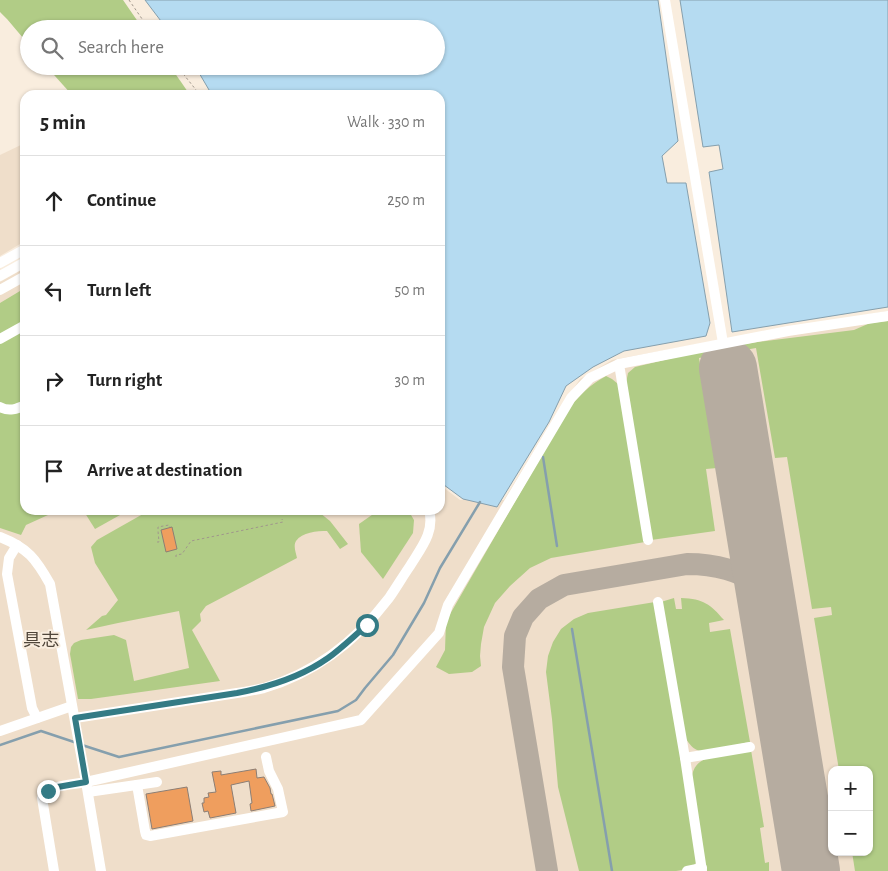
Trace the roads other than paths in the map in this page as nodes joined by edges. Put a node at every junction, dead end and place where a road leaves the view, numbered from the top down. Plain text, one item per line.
1 (666, 0) edge
2 (20, 252) edge
3 (0, 263) edge
4 (20, 265) edge
5 (0, 276) edge
6 (20, 279) edge
7 (0, 290) edge
8 (888, 316) edge
9 (20, 328) edge
10 (0, 339) edge
11 (723, 343) junction
12 (620, 364) junction
13 (0, 407) edge
14 (20, 407) edge
15 (430, 515) edge
16 (0, 537) edge
17 (648, 540) dead end
18 (17, 545) junction
19 (658, 602) dead end
20 (72, 706) junction
21 (37, 718) junction
22 (75, 718) junction
23 (0, 731) edge
24 (750, 746) dead end
25 (685, 758) junction
26 (264, 763) dead end
27 (157, 782) dead end
28 (138, 785) junction
29 (87, 787) junction
30 (702, 870) edge
31 (54, 871) edge
32 (101, 871) edge
33 (687, 871) edge

1 - 11 street
2 - 3 street
4 - 5 street
6 - 7 street
8 - 11 street
9 - 10 street
11 - 12 street
12 - 17 street
12 - 29 street
13 - 14 street
15 - 22 street
16 - 18 street
18 - 20 street
18 - 21 street
19 - 25 street
20 - 21 street
20 - 22 street
21 - 23 street
22 - 29 street
24 - 25 street
25 - 30 street
26 - 28 street
27 - 28 street
28 - 29 street
29 - 31 street
29 - 32 street
30 - 33 street

